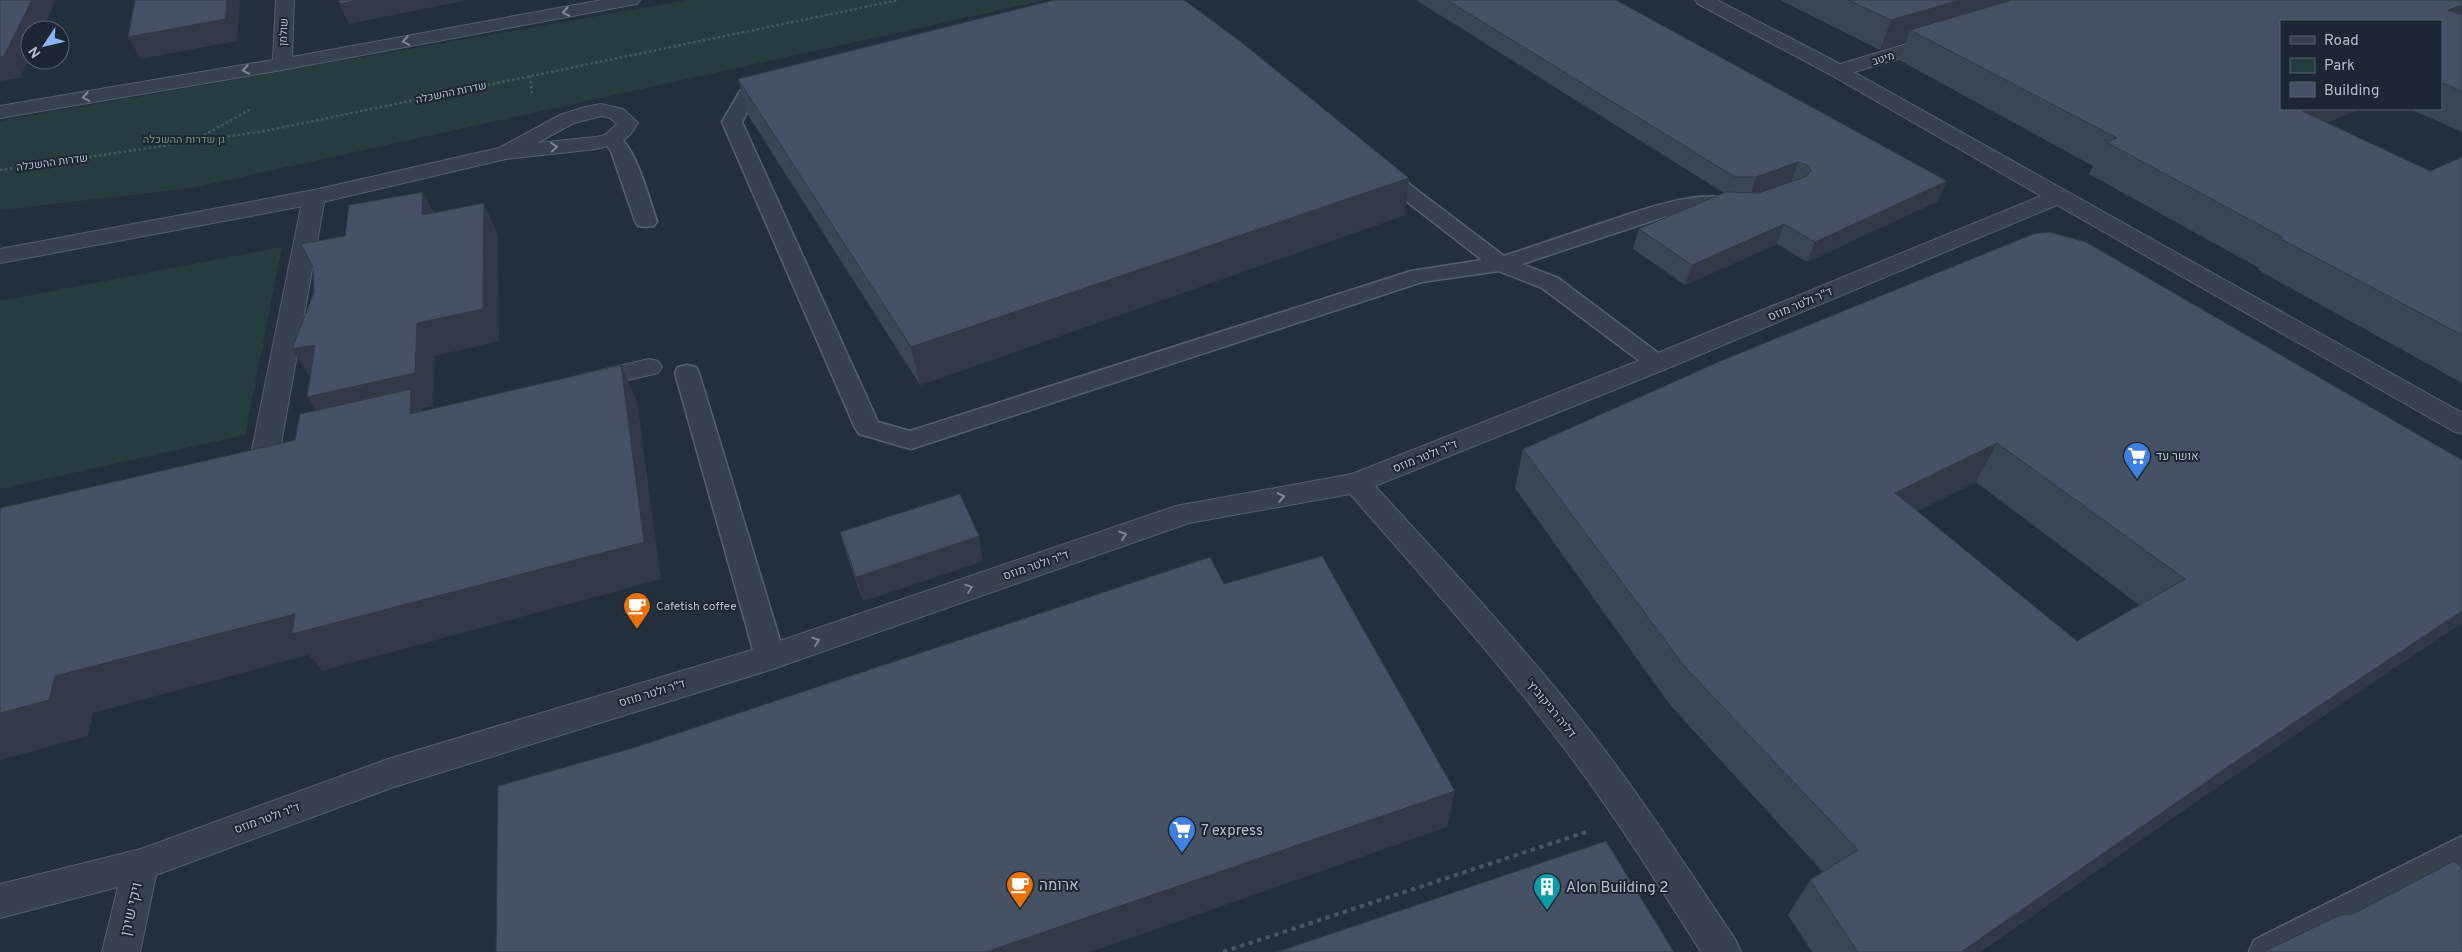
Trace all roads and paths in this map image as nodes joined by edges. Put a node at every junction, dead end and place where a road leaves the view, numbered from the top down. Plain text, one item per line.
1 (285, 0) edge
2 (631, 0) edge
3 (899, 0) edge
4 (1704, 0) edge
5 (1950, 37) edge
6 (282, 64) junction
7 (1838, 71) junction
8 (792, 83) edge
9 (0, 112) edge
10 (612, 139) junction
11 (506, 153) junction
12 (1367, 162) edge
13 (0, 170) edge
14 (2059, 196) junction
15 (314, 197) junction
16 (1752, 205) edge
17 (646, 221) dead end
18 (0, 256) edge
19 (1501, 264) junction
20 (1657, 363) junction
21 (649, 367) dead end
22 (687, 374) dead end
23 (563, 387) edge
24 (2462, 425) edge
25 (294, 448) edge
26 (265, 455) junction
27 (236, 462) edge
28 (1356, 484) junction
29 (770, 657) junction
30 (1633, 816) junction
31 (2462, 851) edge
32 (141, 865) junction
33 (0, 901) edge
34 (121, 952) edge
35 (1223, 952) edge
36 (1722, 952) edge
37 (2267, 952) edge

1 - 6 street, שולמן
2 -> 6 street
3 - 13 path, שדרות ההשכלה
4 - 7 street
5 - 7 street, מיטב
6 -> 9 street
7 - 14 street
8 - 19 lane
11 -> 10 street
10 - 11 street
10 - 17 lane
11 - 15 street
12 - 19 lane
14 - 20 street, ד"ר ולטר מוזס
14 - 24 street
15 - 18 street
15 - 26 street
16 - 19 lane
19 - 20 lane
20 - 28 street, ד"ר ולטר מוזס
21 - 23 street
22 - 29 lane
25 - 26 street
26 - 27 street
29 -> 28 street, ד"ר ולטר מוזס
28 - 30 street, 'דליה רביקוביץ
29 - 32 street, ד"ר ולטר מוזס
30 - 35 path
30 - 36 street, 'דליה רביקוביץ
31 - 37 lane
32 - 33 street, ד"ר ולטר מוזס
32 - 34 street, ויקי שירן

